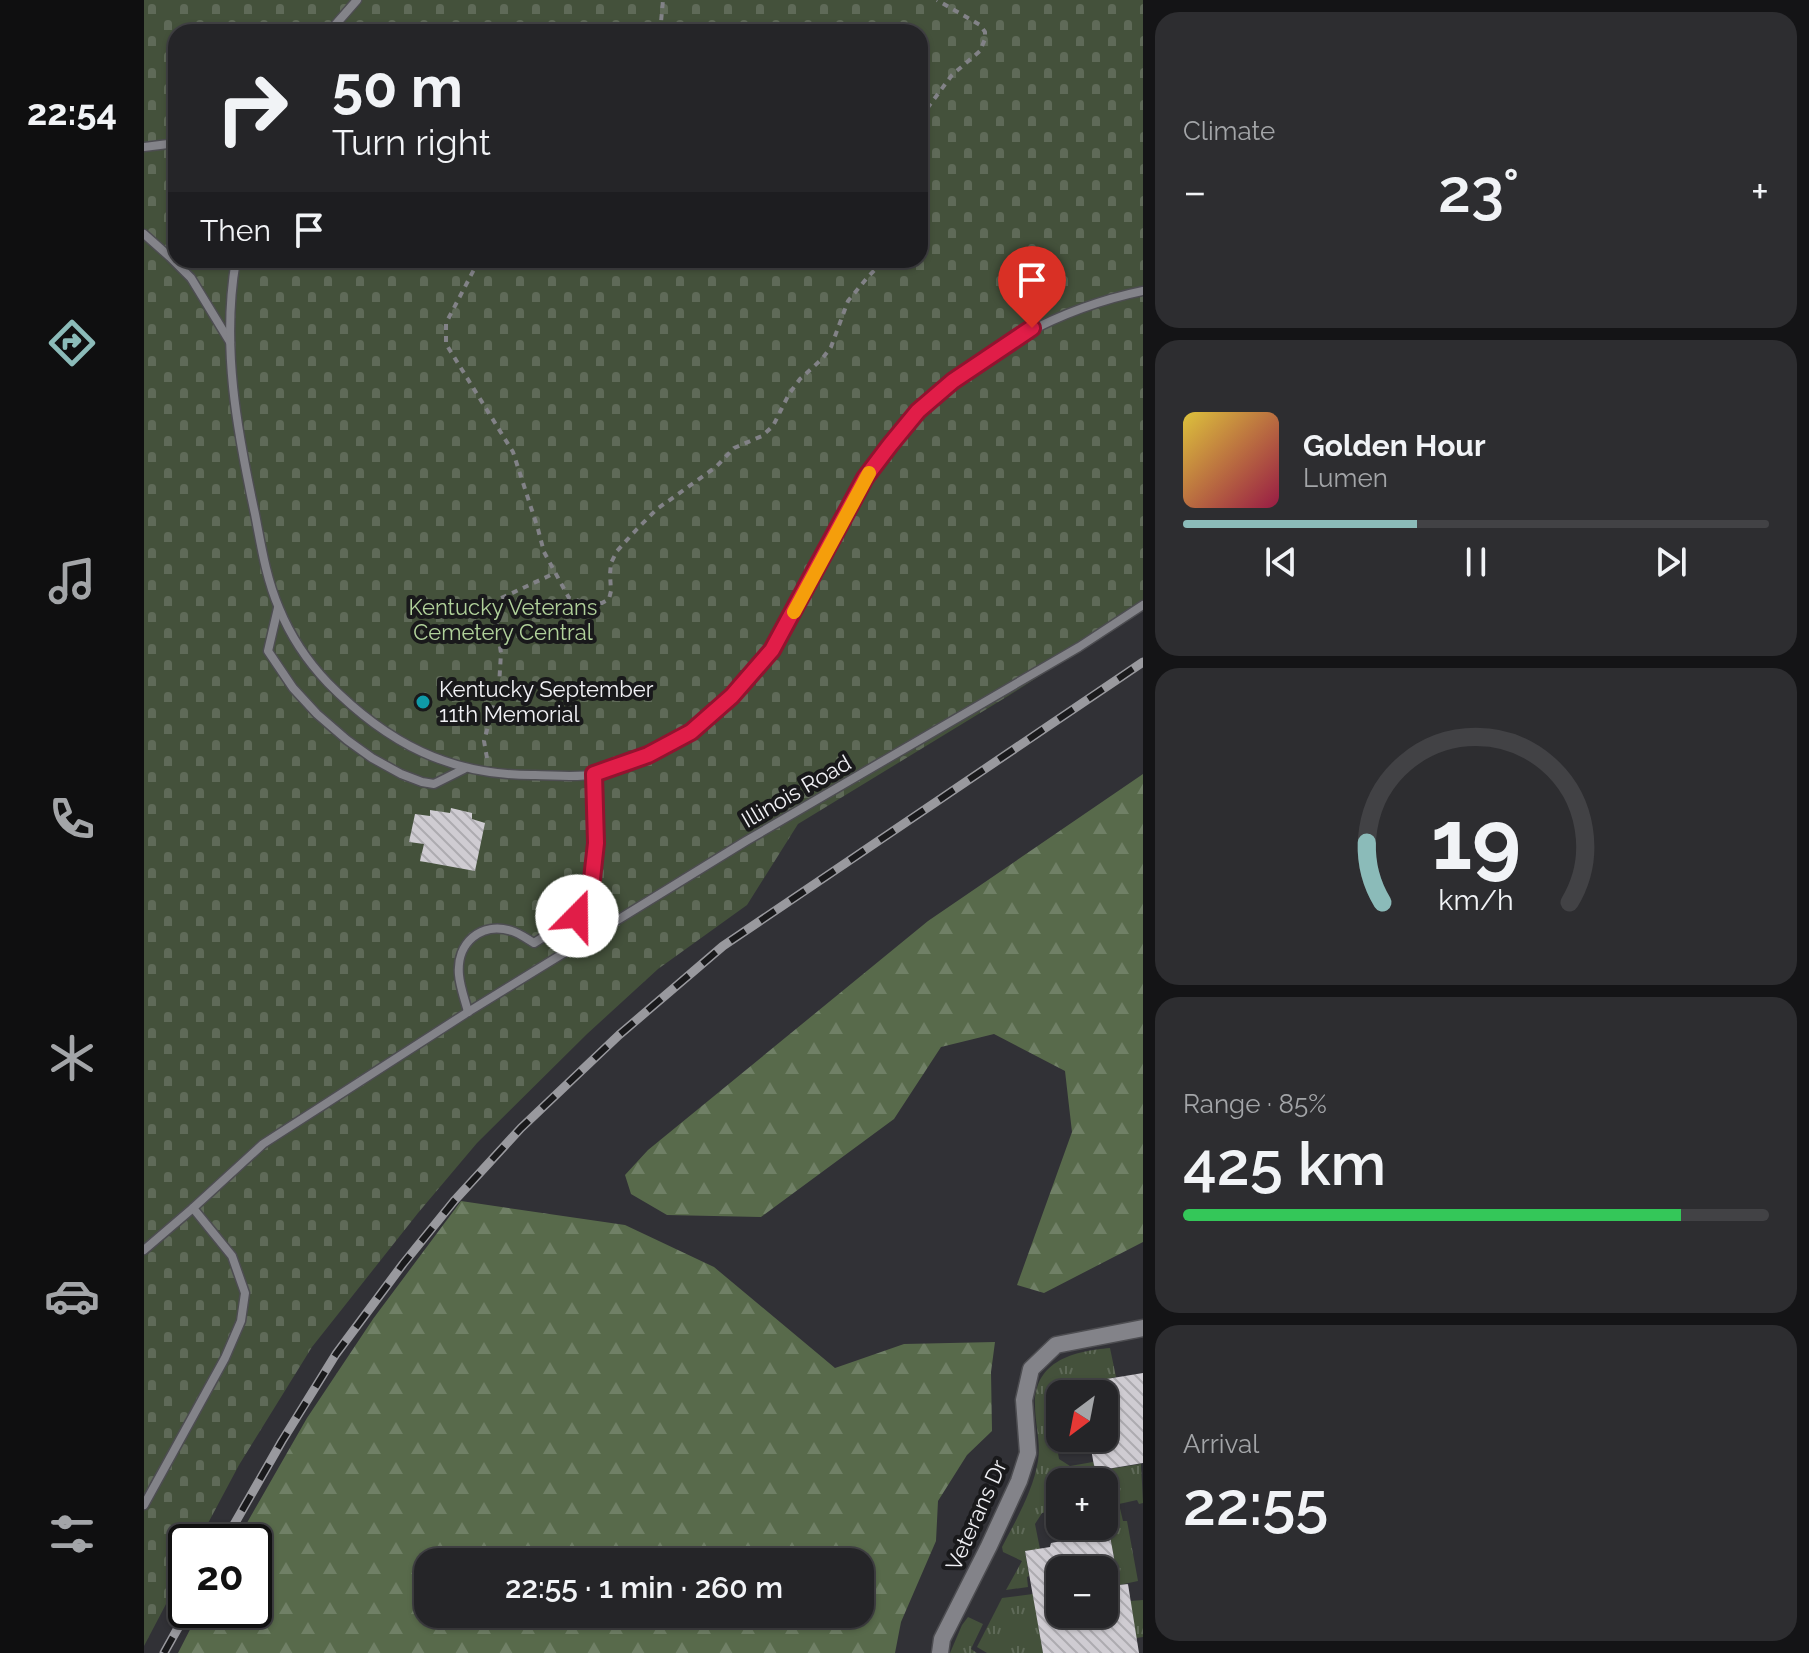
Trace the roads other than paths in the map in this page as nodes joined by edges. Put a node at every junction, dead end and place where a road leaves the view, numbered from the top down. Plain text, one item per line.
1 (357, 0) edge
2 (336, 24) edge
3 (168, 144) edge
4 (144, 147) edge
5 (144, 234) edge
6 (168, 252) edge
7 (183, 268) edge
8 (235, 268) edge
9 (1143, 291) edge
10 (231, 343) junction
11 (1143, 605) edge
12 (279, 608) junction
13 (464, 769) junction
14 (594, 774) junction
15 (468, 1012) junction
16 (193, 1208) junction
17 (144, 1250) edge
18 (1143, 1328) edge
19 (144, 1505) edge
20 (940, 1653) edge

1 - 2 lane
3 - 4 lane
5 - 6 lane
7 - 10 lane
8 - 10 lane
9 - 14 lane
10 - 12 lane
11 - 15 lane, Illinois Road
12 - 13 lane
12 - 13 lane
13 - 14 lane
14 - 15 lane
15 - 16 lane, Illinois Road
16 - 17 lane, Illinois Road
16 - 19 lane
18 - 20 street, Veterans Dr

